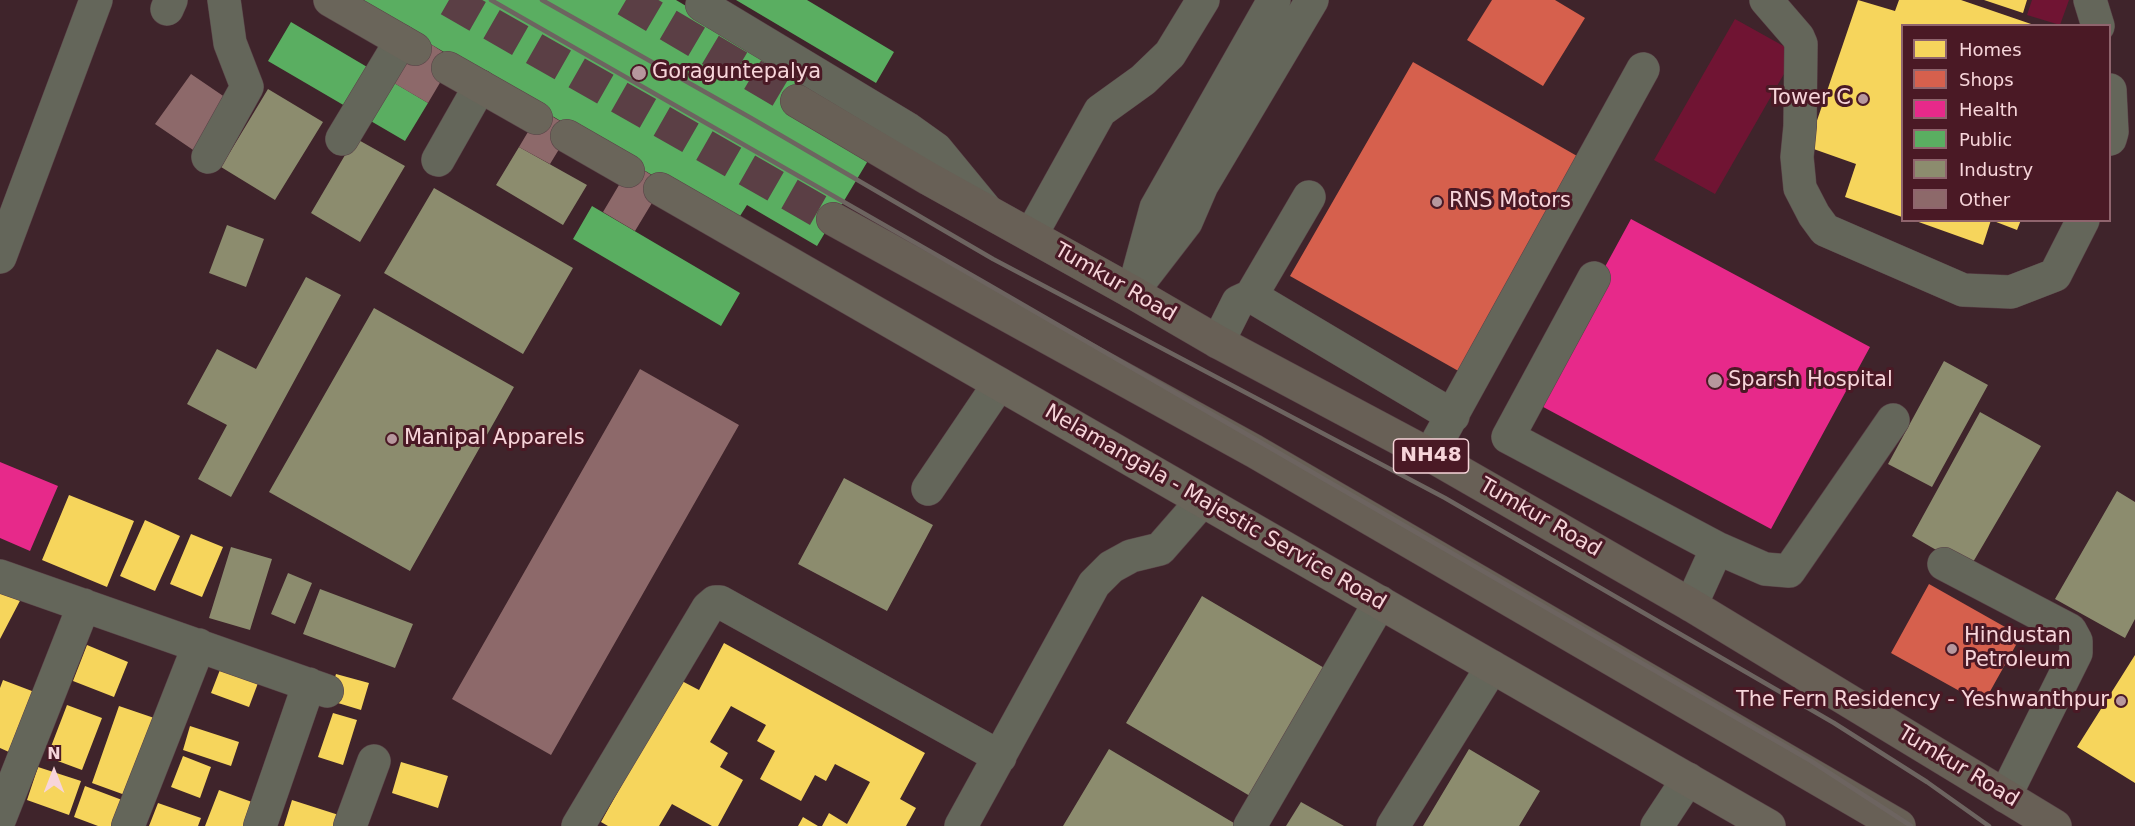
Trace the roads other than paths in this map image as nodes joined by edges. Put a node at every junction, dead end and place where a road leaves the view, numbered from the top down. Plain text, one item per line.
1 (73, 0) edge
2 (96, 0) edge
3 (224, 0) edge
4 (330, 0) edge
5 (1203, 0) edge
6 (1274, 0) edge
7 (1312, 0) edge
8 (1766, 0) edge
9 (2090, 0) edge
10 (711, 5) edge
11 (2097, 24) edge
12 (408, 45) joint
13 (448, 68) dead end
14 (1643, 69) dead end
15 (480, 86) junction
16 (797, 101) tunnel mouth
17 (536, 118) dead end
18 (2111, 118) edge
19 (2111, 135) edge
20 (567, 136) dead end
21 (342, 139) dead end
22 (208, 157) dead end
23 (438, 160) dead end
24 (628, 171) dead end
25 (660, 189) dead end
26 (1309, 197) dead end
27 (0, 210) edge
28 (987, 211) junction
29 (833, 219) tunnel mouth
30 (2059, 222) edge
31 (2082, 222) edge
32 (1030, 236) junction
33 (0, 257) edge
34 (1594, 278) dead end
35 (2039, 281) junction
36 (1132, 292) junction
37 (1251, 296) junction
38 (1218, 342) junction
39 (999, 384) junction
40 (1453, 416) junction
41 (1893, 420) dead end
42 (1430, 455) junction
43 (928, 489) dead end
44 (1202, 501) junction
45 (1717, 548) junction
46 (1944, 564) dead end
47 (0, 576) edge
48 (1380, 602) junction
49 (84, 605) junction
50 (1691, 605) junction
51 (199, 645) junction
52 (1492, 667) junction
53 (1000, 757) junction
54 (374, 761) dead end
55 (1688, 779) junction
56 (2005, 796) junction
57 (0, 818) edge
58 (128, 826) edge
59 (260, 826) edge
60 (350, 826) edge
61 (578, 826) edge
62 (962, 826) edge
63 (1250, 826) edge
64 (1393, 826) edge
65 (1657, 826) edge
66 (1769, 826) edge
67 (1899, 826) edge
68 (2055, 826) edge

1 - 27 street
2 - 33 street
3 - 22 street
4 - 12 main road
5 - 32 street
6 - 36 street
7 - 36 street
8 - 35 street
9 - 11 street
10 - 28 street
12 - 21 street
13 - 15 main road
14 - 40 street
15 - 17 main road
15 - 23 street
16 - 28 highway, Tumkur Road / NH48
18 - 19 street
20 - 24 main road
25 - 39 main road, Nelamangala - Majestic Service Road
26 - 37 street
28 - 32 highway, Tumkur Road / NH48
29 - 67 highway
30 - 35 street
31 - 35 street
32 - 36 highway, Tumkur Road / NH48
34 - 45 street
36 - 38 highway, Tumkur Road / NH48
37 - 38 street
37 - 40 street
38 - 42 highway, Tumkur Road / NH48
39 - 43 street
39 - 44 main road, Nelamangala - Majestic Service Road
40 - 42 street
41 - 45 street
42 - 50 highway, Tumkur Road / NH48
44 - 48 main road, Nelamangala - Majestic Service Road
44 - 53 street
45 - 50 street
46 - 56 street
47 - 49 street
48 - 52 main road, Nelamangala - Majestic Service Road
48 - 63 street
49 - 51 street
49 - 57 street
50 - 56 highway, Tumkur Road / NH48
51 - 58 street
51 - 59 street
52 - 55 main road, Nelamangala - Majestic Service Road
52 - 64 street
53 - 61 street
53 - 62 street
54 - 60 street
55 - 65 street
55 - 66 main road, Nelamangala - Majestic Service Road
56 - 68 highway, Tumkur Road / NH48

